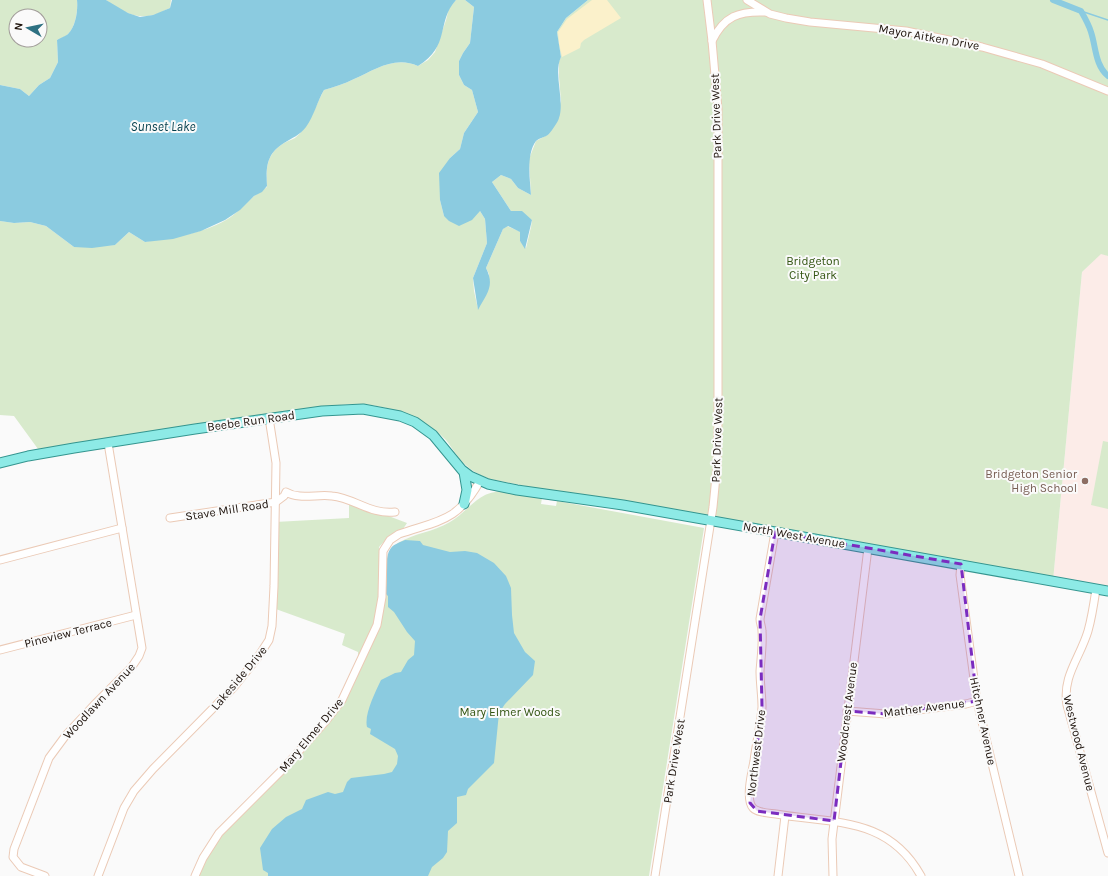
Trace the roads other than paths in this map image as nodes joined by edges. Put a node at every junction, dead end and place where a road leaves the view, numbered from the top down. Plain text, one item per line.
1 (707, 0) edge
2 (747, 0) edge
3 (767, 12) junction
4 (712, 41) junction
5 (1108, 90) edge
6 (269, 418) junction
7 (108, 443) junction
8 (0, 464) edge
9 (464, 472) junction
10 (480, 481) junction
11 (276, 502) junction
12 (464, 504) junction
13 (395, 512) dead end
14 (170, 518) dead end
15 (711, 521) junction
16 (122, 528) junction
17 (775, 532) junction
18 (868, 548) junction
19 (0, 560) edge
20 (961, 564) junction
21 (1096, 588) junction
22 (1108, 591) edge
23 (136, 615) junction
24 (0, 650) edge
25 (977, 701) junction
26 (847, 712) junction
27 (785, 816) junction
28 (834, 821) junction
29 (1107, 848) edge
30 (44, 876) edge
31 (98, 876) edge
32 (196, 876) edge
33 (655, 876) edge
34 (778, 876) edge
35 (833, 876) edge
36 (921, 876) edge
37 (1019, 876) edge

1 - 4 street, Park Drive West
2 - 3 street, Mayor Aitken Drive
3 - 4 street
3 - 5 street, Mayor Aitken Drive
4 - 15 street, Park Drive West
6 - 7 main road, Beebe Run Road
6 - 9 main road, Beebe Run Road
6 - 11 street, Lakeside Drive
7 - 8 main road, Beebe Run Road
7 - 16 street, Woodlawn Avenue
9 - 10 main road, Beebe Run Road
9 - 12 main road
10 - 12 street, Mary Elmer Drive
10 - 15 main road, North West Avenue
11 - 13 street, Stave Mill Road
11 - 14 street, Stave Mill Road
11 - 31 street, Lakeside Drive
12 - 32 street, Mary Elmer Drive
15 - 17 main road, North West Avenue
15 - 33 street, Park Drive West
16 - 19 street
16 - 23 street, Woodlawn Avenue
17 - 18 main road, North West Avenue
17 - 27 street, Northwest Drive
18 - 20 main road, North West Avenue
18 - 26 street, Woodcrest Avenue
20 - 21 main road, North West Avenue
20 - 25 street, Hitchner Avenue
21 - 22 main road, North West Avenue
21 - 29 street, Westwood Avenue
23 - 24 street, Pineview Terrace
23 - 30 street, Woodlawn Avenue
25 - 26 street, Mather Avenue
25 - 37 street, Hitchner Avenue
26 - 28 street, Woodcrest Avenue
27 - 28 street
27 - 34 street
28 - 35 street, Woodcrest Avenue
28 - 36 street

